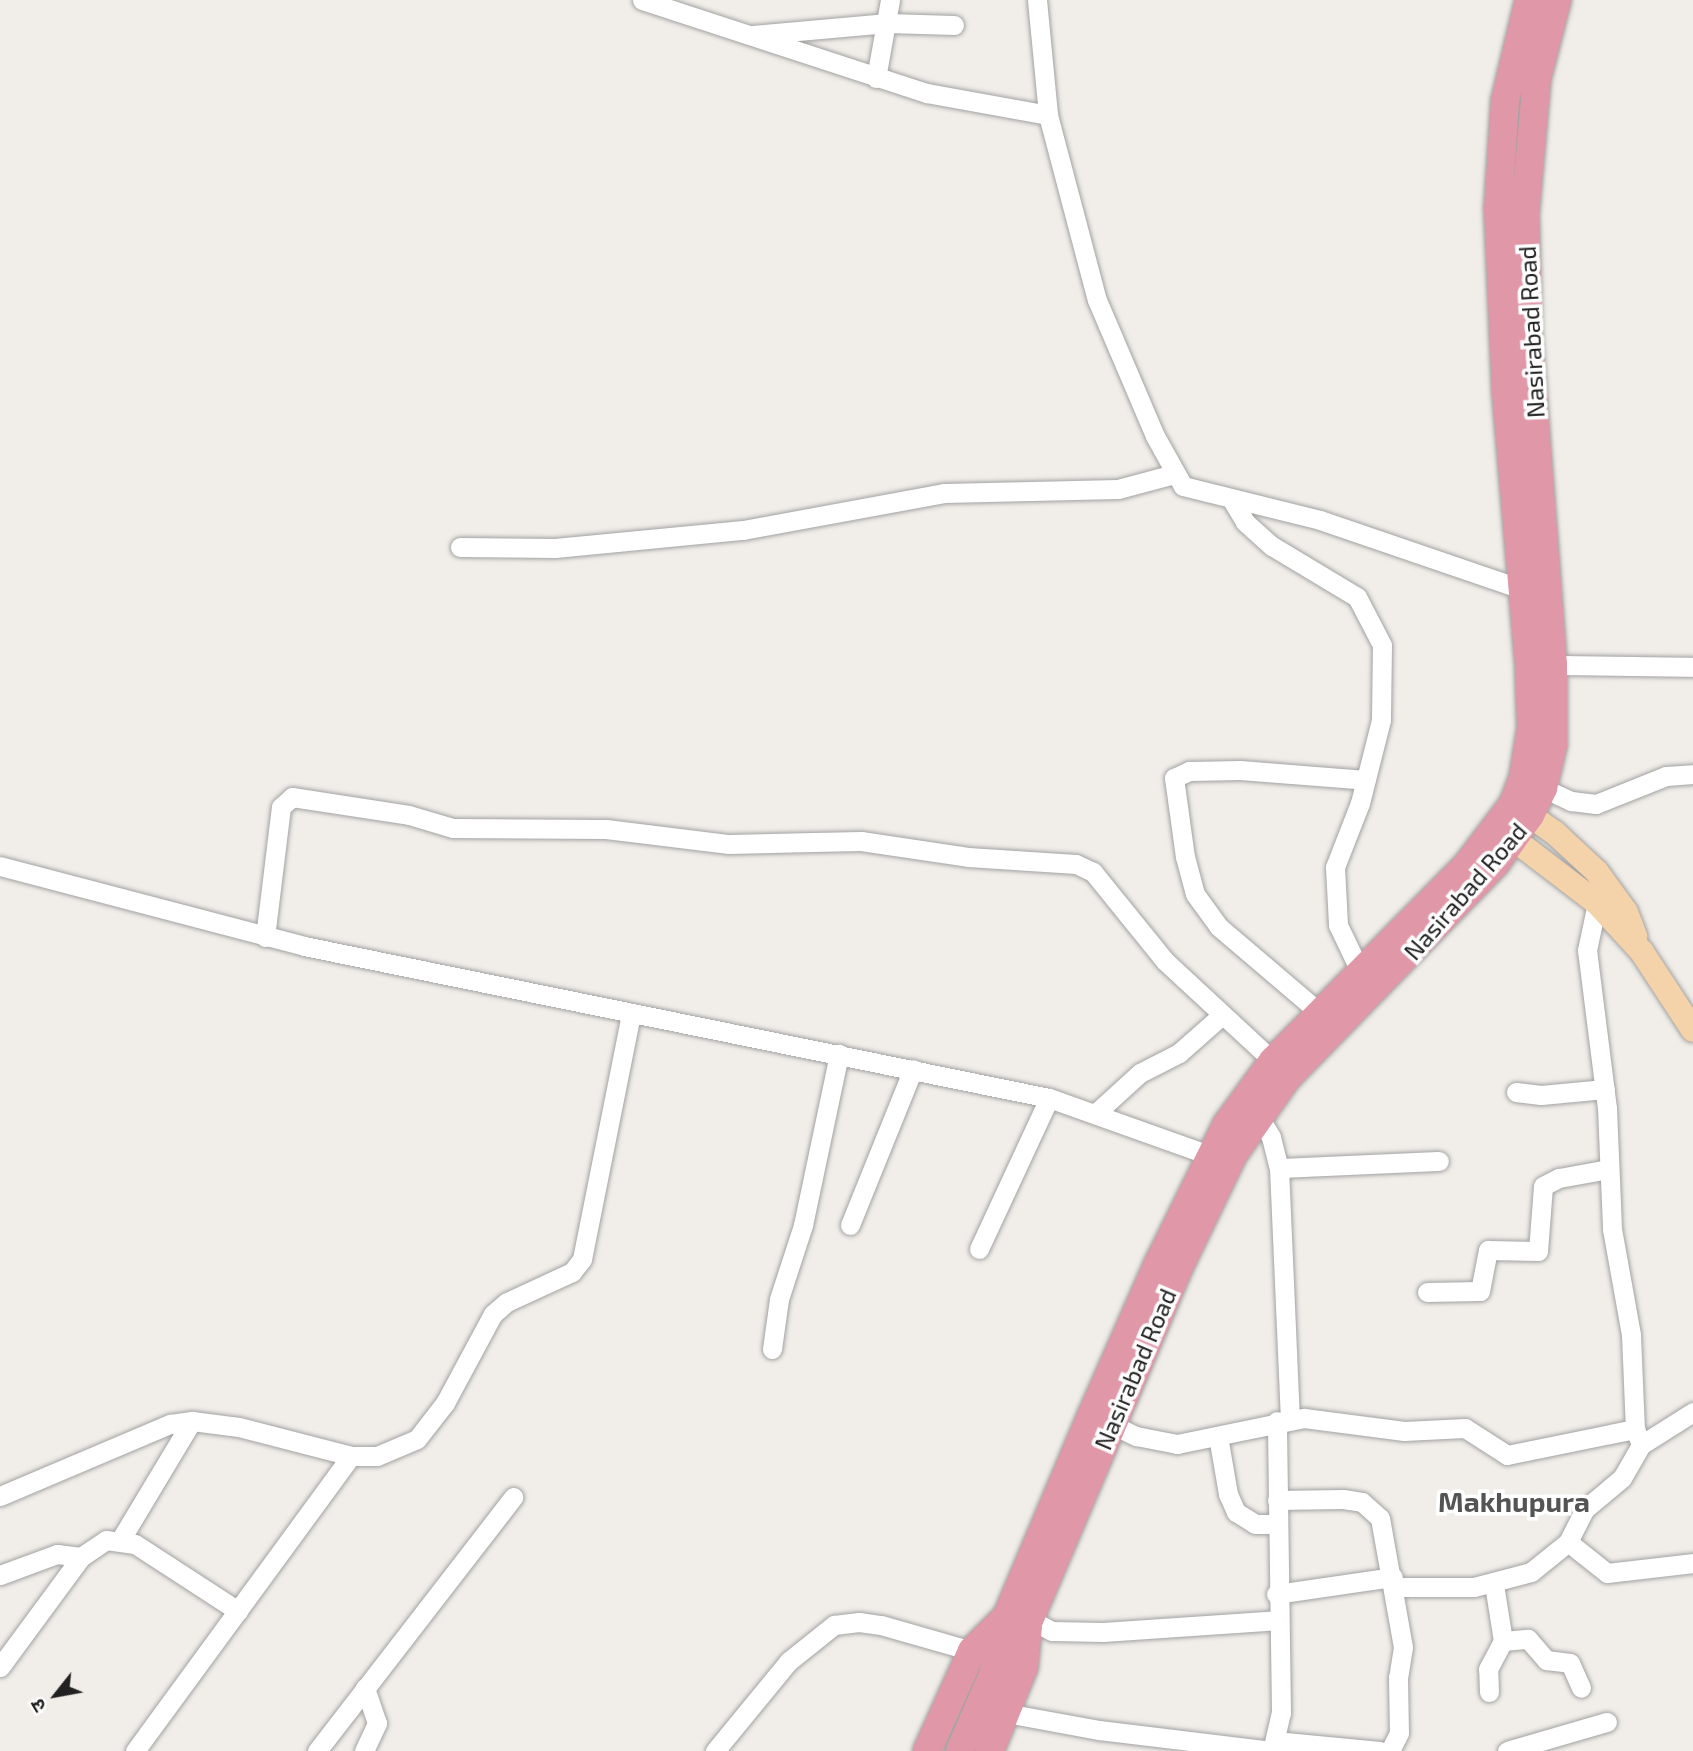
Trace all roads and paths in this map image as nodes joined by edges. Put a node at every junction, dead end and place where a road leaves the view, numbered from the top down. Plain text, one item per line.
1 (642, 0) edge
2 (890, 0) edge
3 (1037, 0) edge
4 (1529, 0) edge
5 (1557, 0) edge
6 (887, 23) junction
7 (954, 25) dead end
8 (745, 36) junction
9 (876, 78) junction
10 (1048, 115) junction
11 (1174, 474) junction
12 (1232, 500) junction
13 (460, 547) dead end
14 (1525, 590) junction
15 (1553, 665) junction
16 (1693, 667) edge
17 (1693, 774) edge
18 (1366, 780) junction
19 (1543, 788) junction
20 (1522, 809) junction
21 (1505, 833) junction
22 (0, 866) edge
23 (1597, 903) junction
24 (265, 937) junction
25 (1642, 953) junction
26 (1361, 973) junction
27 (631, 1013) junction
28 (1320, 1013) junction
29 (1222, 1016) junction
30 (1693, 1030) edge
31 (839, 1054) junction
32 (1273, 1061) junction
33 (913, 1069) junction
34 (1605, 1089) junction
35 (1516, 1092) dead end
36 (1049, 1098) junction
37 (1096, 1113) junction
38 (1259, 1117) junction
39 (1209, 1155) junction
40 (1439, 1161) dead end
41 (1279, 1168) junction
42 (1609, 1169) junction
43 (850, 1225) dead end
44 (979, 1249) dead end
45 (1427, 1292) dead end
46 (772, 1349) dead end
47 (1693, 1412) edge
48 (1284, 1420) junction
49 (192, 1421) junction
50 (1111, 1424) junction
51 (1218, 1436) junction
52 (1638, 1437) junction
53 (351, 1455) junction
54 (0, 1496) edge
55 (513, 1497) dead end
56 (1277, 1500) junction
57 (1276, 1524) junction
58 (121, 1539) junction
59 (1568, 1542) junction
60 (81, 1557) junction
61 (1693, 1563) edge
62 (0, 1575) edge
63 (1394, 1582) junction
64 (1494, 1584) junction
65 (1276, 1594) junction
66 (238, 1611) junction
67 (1021, 1619) junction
68 (1277, 1620) junction
69 (1503, 1641) junction
70 (972, 1651) junction
71 (0, 1667) edge
72 (365, 1688) junction
73 (1581, 1688) dead end
74 (1489, 1692) dead end
75 (1006, 1713) junction
76 (1607, 1722) dead end
77 (1273, 1748) edge
78 (135, 1751) edge
79 (317, 1751) edge
80 (364, 1751) edge
81 (715, 1751) edge
82 (927, 1751) edge
83 (960, 1751) edge
84 (990, 1751) edge
85 (1380, 1751) edge
86 (1390, 1751) edge
87 (1507, 1751) edge

1 - 8 street
2 - 6 street
3 - 10 street
4 - 14 highway, Nasirabad Road
5 - 15 highway, Nasirabad Road
6 - 7 street
6 - 8 street
6 - 9 street
8 - 9 street
9 - 10 street
10 - 11 street
11 - 12 street
11 - 13 street
12 - 14 street
12 - 18 street
14 - 20 highway, Nasirabad Road
15 - 16 street
15 - 19 highway, Nasirabad Road
17 - 19 street
18 - 26 street
18 - 28 street
19 - 20 highway, Nasirabad Road
20 - 21 highway, Nasirabad Road
20 - 25 main road
21 - 23 main road
21 - 26 highway, Nasirabad Road
21 - 38 highway, Nasirabad Road
22 - 24 street
23 - 25 main road
23 - 34 street
24 - 27 street
24 - 29 street
25 - 30 main road
26 - 28 highway, Nasirabad Road
27 - 31 street
27 - 53 street
28 - 32 highway, Nasirabad Road
29 - 32 street
29 - 37 street
31 - 33 street
31 - 46 street
32 - 39 highway, Nasirabad Road
33 - 36 street
33 - 43 street
34 - 35 street
34 - 42 street
36 - 37 street
36 - 44 street
37 - 39 street
38 - 41 street
38 - 50 highway, Nasirabad Road
39 - 67 highway, Nasirabad Road
40 - 41 street
41 - 48 street
42 - 45 street
42 - 52 street
47 - 52 street
48 - 51 street
48 - 52 street
48 - 56 street
49 - 53 street
49 - 54 street
49 - 58 street
50 - 51 street
50 - 67 highway, Nasirabad Road
51 - 57 street
52 - 59 street
53 - 66 street
55 - 72 street
56 - 57 street
56 - 63 street
57 - 65 street
58 - 60 street
58 - 66 street
59 - 61 street
59 - 64 street
60 - 62 street
60 - 71 street
63 - 64 street
63 - 65 street
63 - 86 street
64 - 69 street
65 - 68 street
66 - 78 street
67 - 68 street
67 - 70 highway
67 - 75 highway
67 - 83 highway, Nasirabad Road
68 - 77 street
69 - 73 street
69 - 74 street
70 - 81 street
70 - 82 highway
72 - 79 street
72 - 80 street
75 - 77 street
75 - 84 highway
76 - 87 street
77 - 85 street

